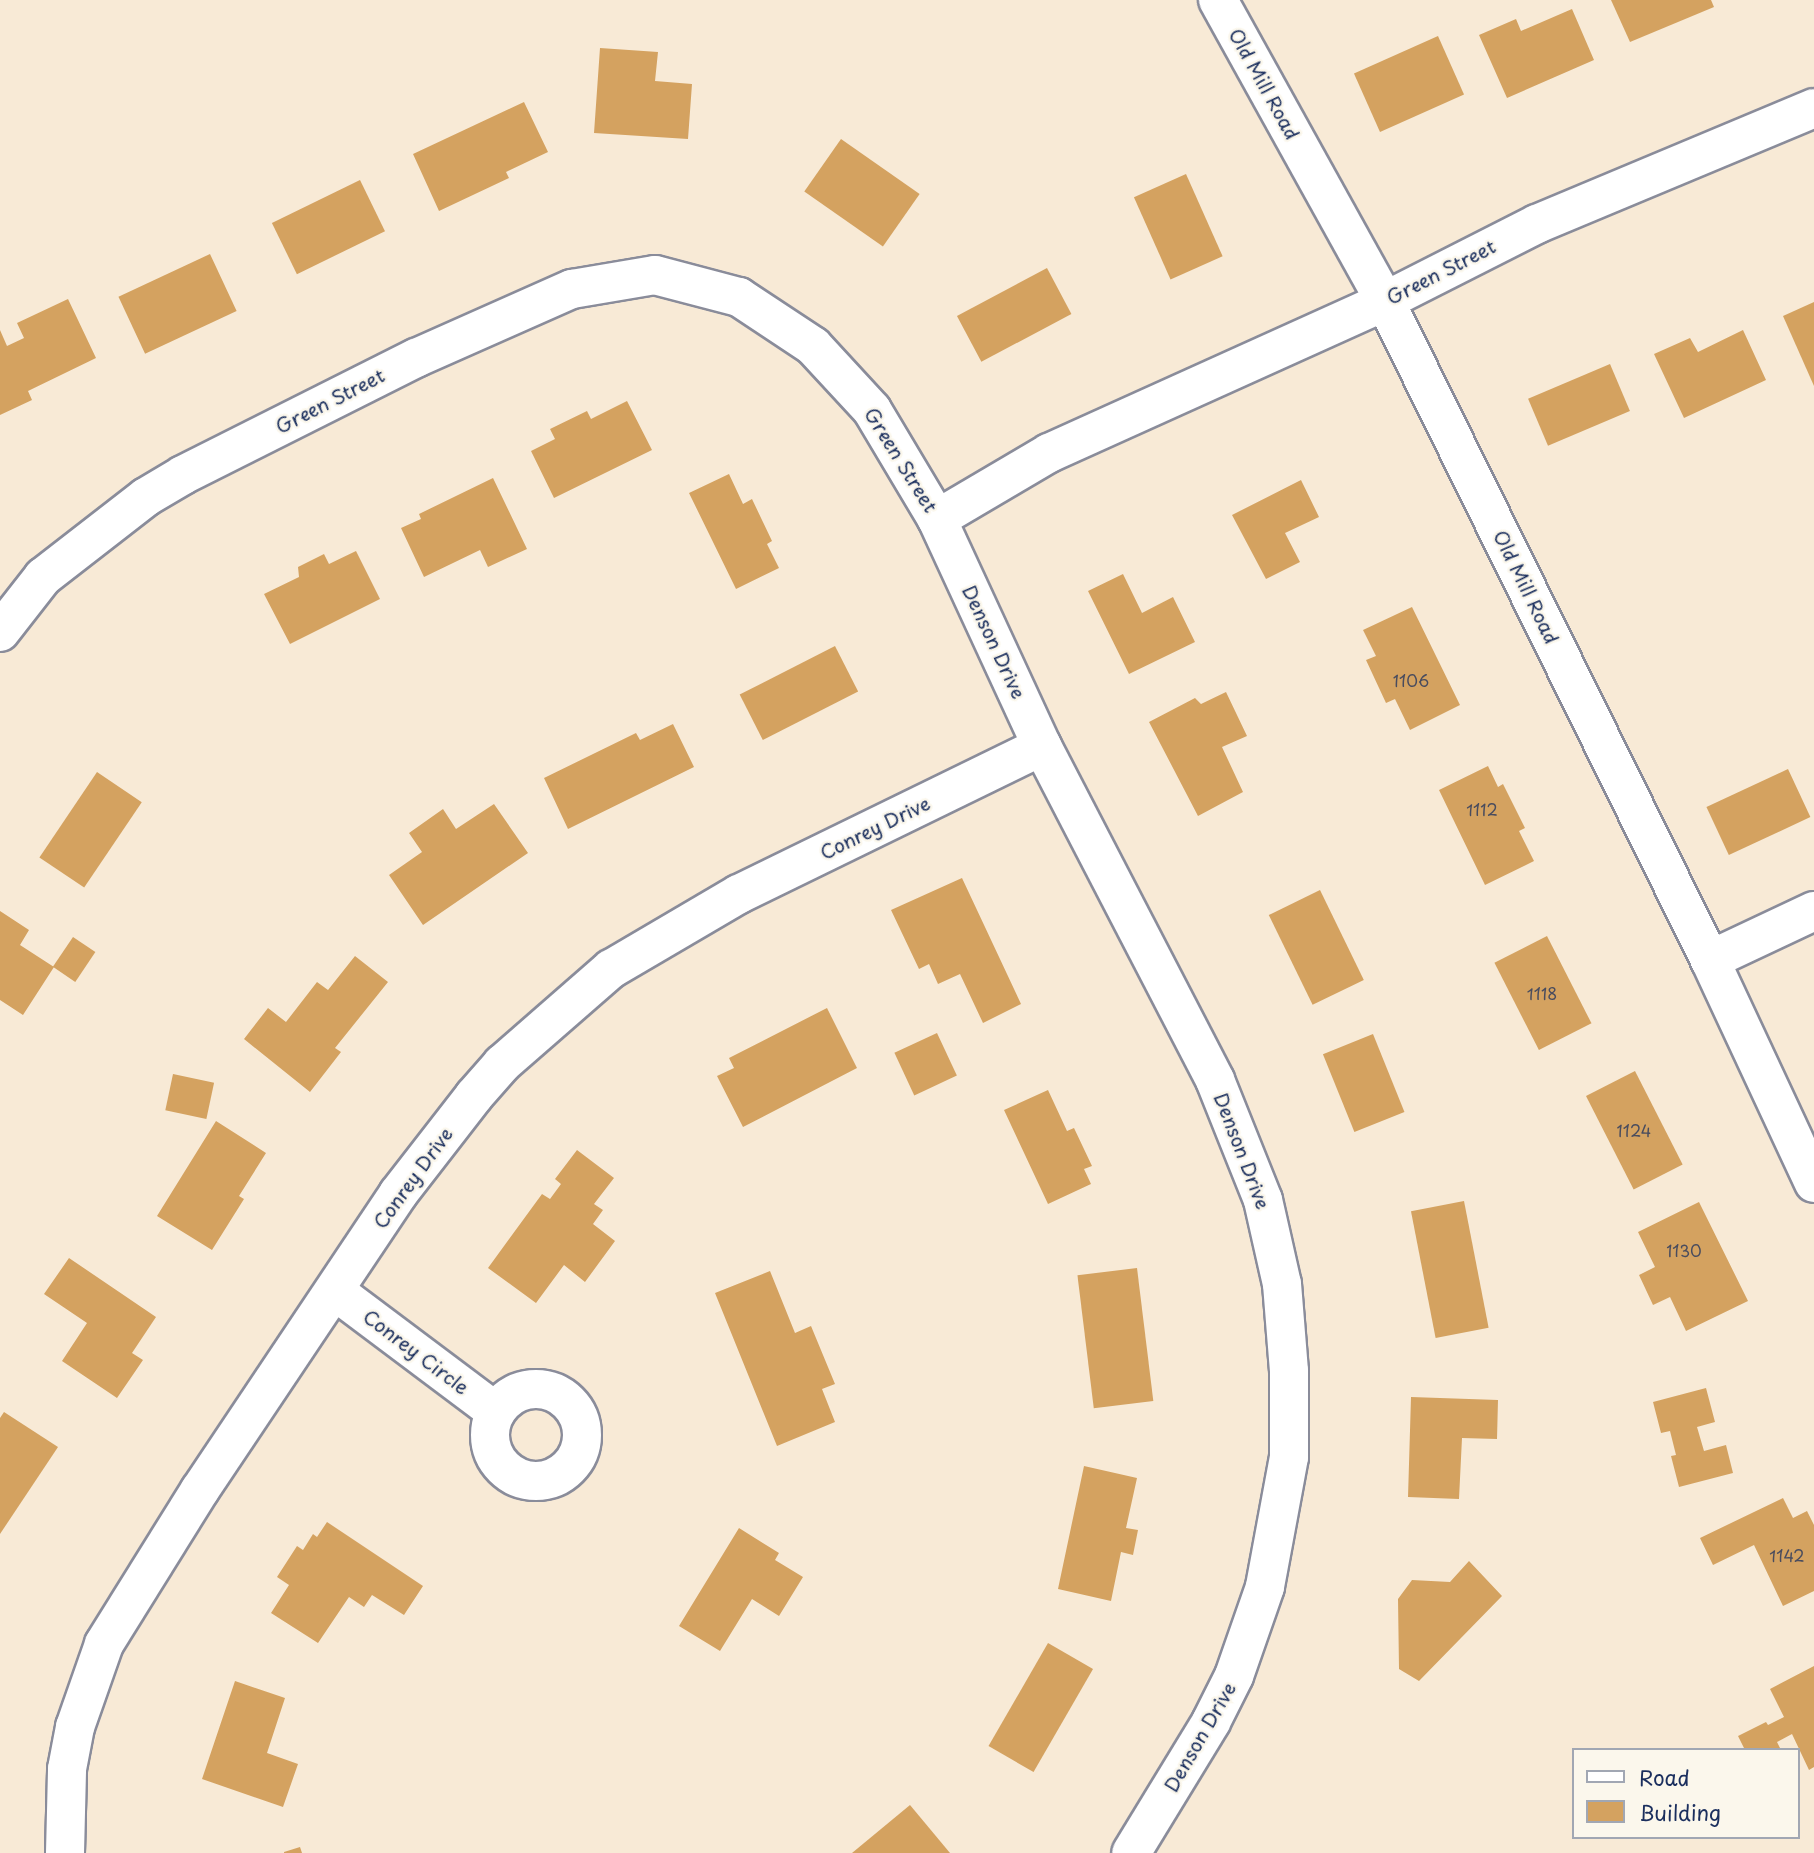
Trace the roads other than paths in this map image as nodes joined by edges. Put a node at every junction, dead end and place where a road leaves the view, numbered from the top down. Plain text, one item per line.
1 (1218, 0) edge
2 (1814, 108) edge
3 (1385, 300) junction
4 (937, 519) junction
5 (0, 632) edge
6 (1042, 746) junction
7 (1814, 911) edge
8 (1710, 960) junction
9 (1814, 1183) edge
10 (335, 1292) junction
11 (496, 1412) dead end
12 (65, 1853) edge
13 (1131, 1853) edge

1 - 3 street, Old Mill Road
2 - 3 street, Green Street
3 - 4 street, Green Street
3 - 8 street, Old Mill Road
4 - 5 street, Green Street
4 - 6 street, Denson Drive
6 - 10 street, Conrey Drive
6 - 13 street, Denson Drive
7 - 8 street
8 - 9 street, Old Mill Road
10 - 11 street, Conrey Circle
10 - 12 street, Conrey Drive

